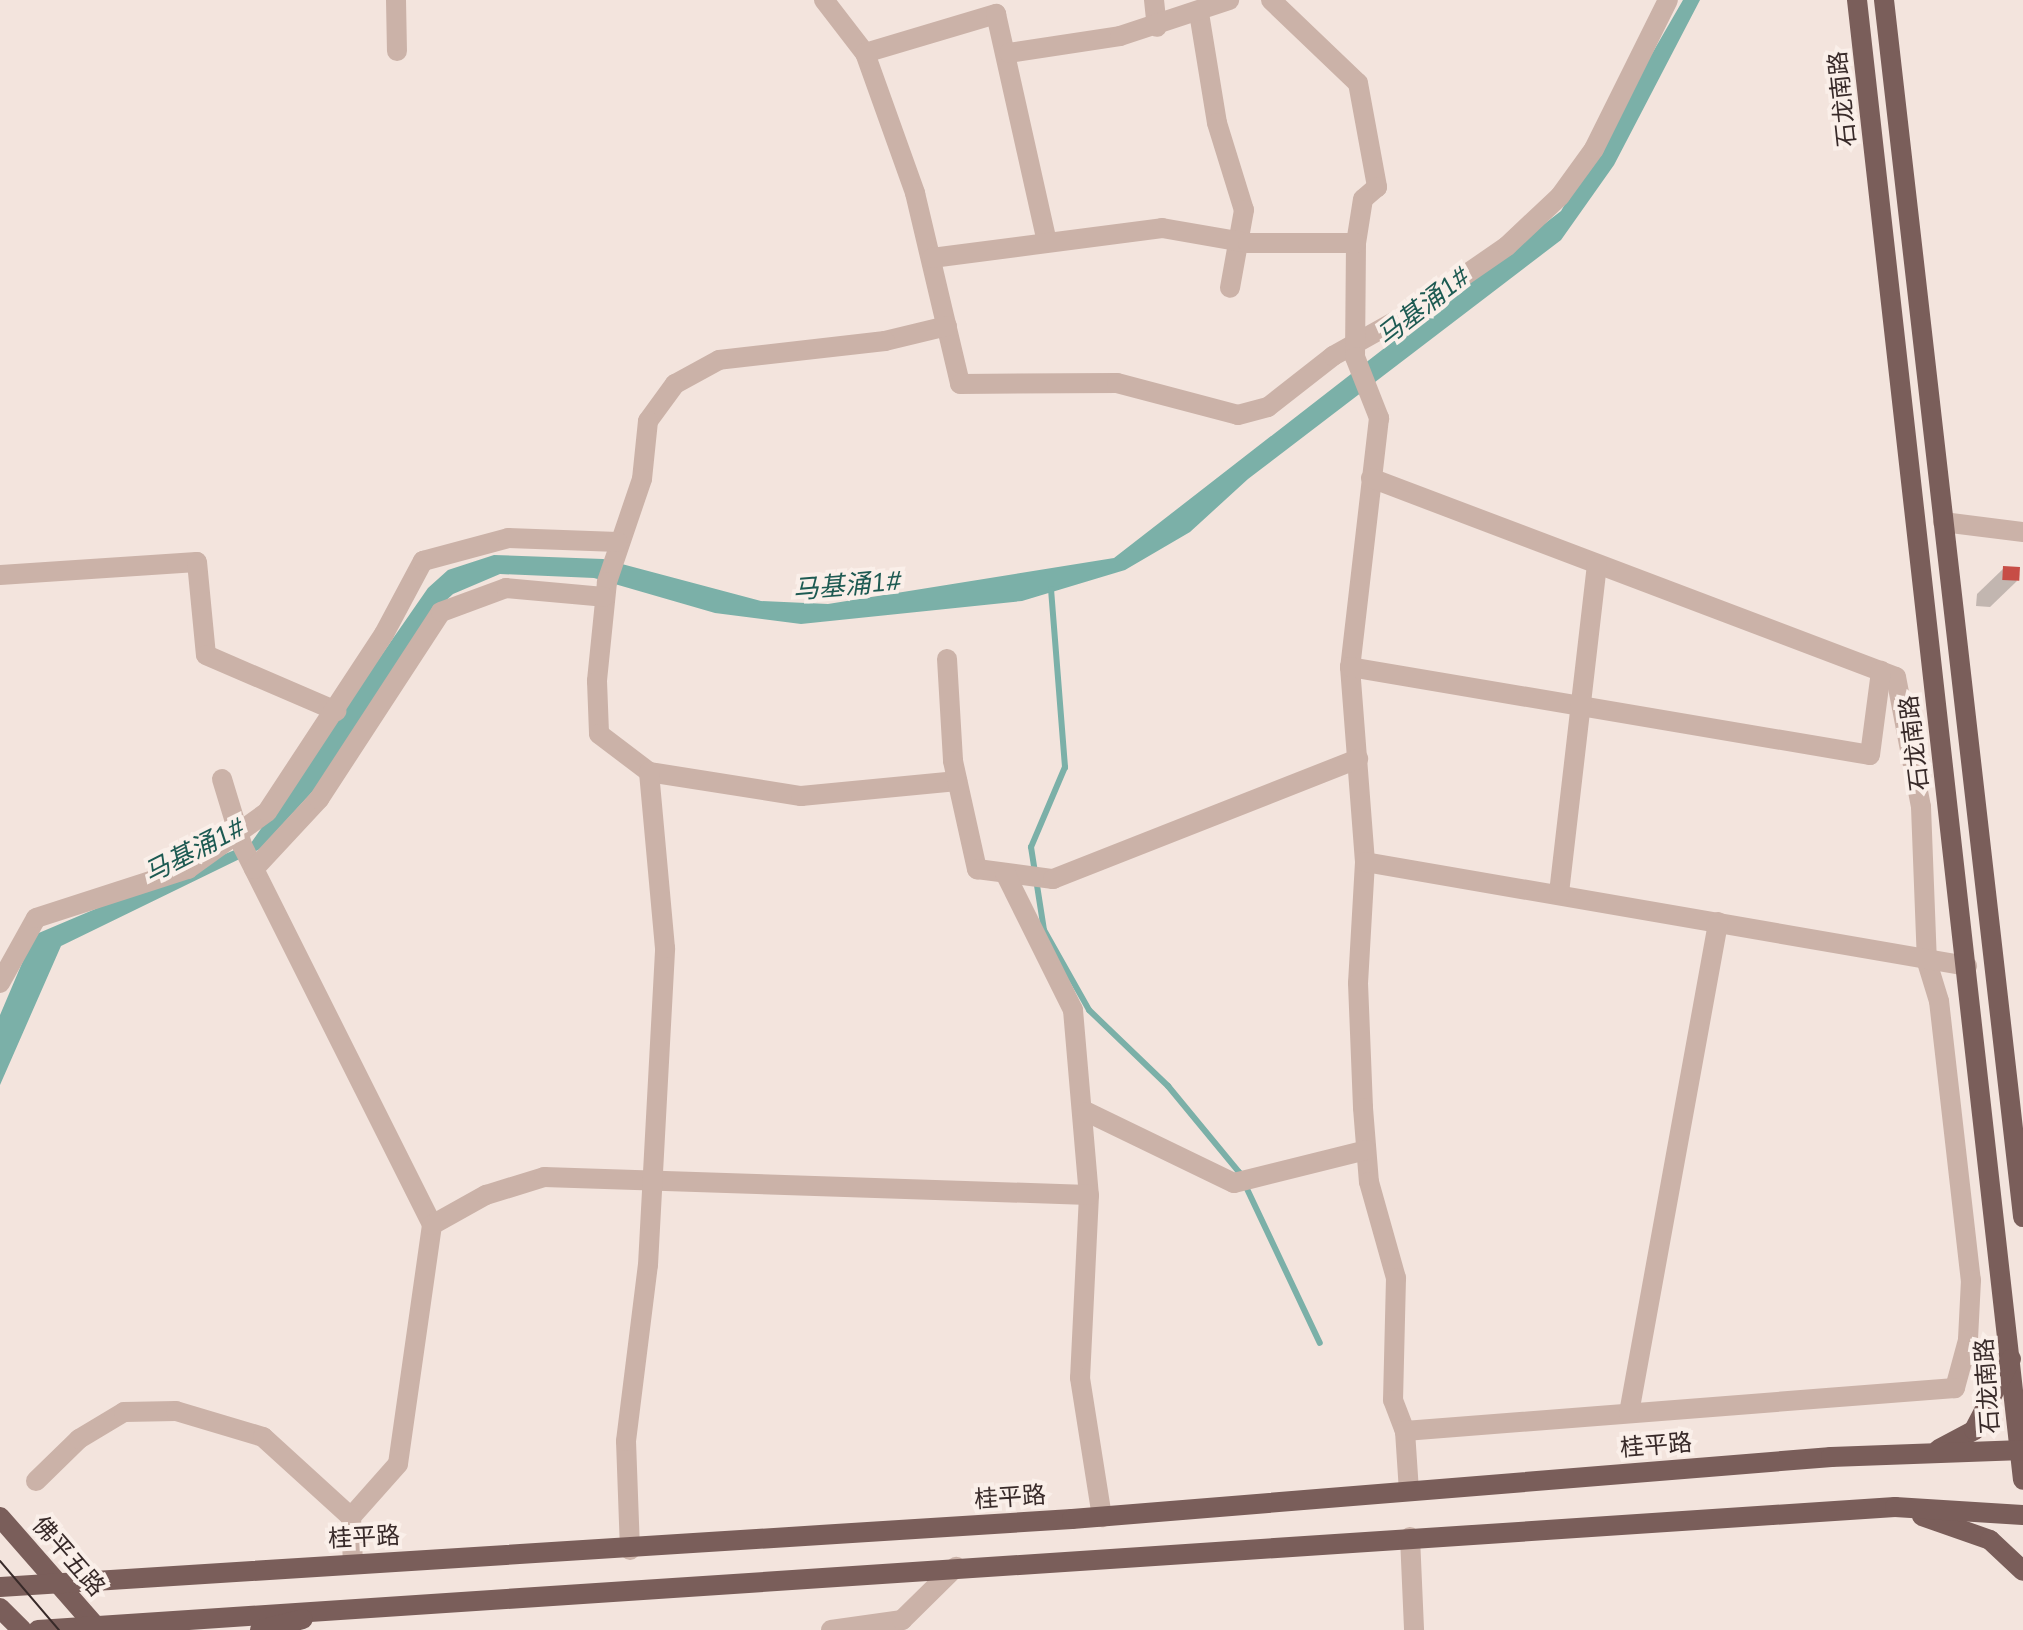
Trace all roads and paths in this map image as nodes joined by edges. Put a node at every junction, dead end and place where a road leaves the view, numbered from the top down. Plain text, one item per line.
1 (396, 0) edge
2 (824, 0) edge
3 (1154, 0) edge
4 (1229, 0) edge
5 (1271, 0) edge
6 (1668, 0) edge
7 (1857, 0) edge
8 (1884, 0) edge
9 (1199, 13) junction
10 (1157, 27) junction
11 (397, 51) dead end
12 (865, 53) junction
13 (1009, 53) junction
14 (1047, 242) junction
15 (1243, 242) junction
16 (1356, 243) junction
17 (932, 258) junction
18 (1230, 288) dead end
19 (947, 326) junction
20 (1355, 352) junction
21 (1371, 478) junction
22 (1943, 522) junction
23 (2023, 532) edge
24 (616, 547) junction
25 (1597, 565) junction
26 (0, 575) edge
27 (605, 590) junction
28 (947, 659) dead end
29 (1350, 667) junction
30 (1881, 671) junction
31 (1580, 705) junction
32 (336, 711) junction
33 (1358, 759) junction
34 (649, 772) junction
35 (1945, 777) junction
36 (222, 779) dead end
37 (1917, 779) junction
38 (957, 781) junction
39 (246, 854) junction
40 (1365, 862) junction
41 (1005, 873) junction
42 (1559, 893) junction
43 (1718, 922) junction
44 (1927, 962) junction
45 (1967, 966) junction
46 (0, 983) edge
47 (1087, 1112) junction
48 (1366, 1150) junction
49 (2020, 1166) edge
50 (650, 1175) junction
51 (1089, 1195) junction
52 (2023, 1217) edge
53 (432, 1225) junction
54 (2011, 1359) junction
55 (1629, 1413) junction
56 (1405, 1431) junction
57 (2021, 1450) edge
58 (1933, 1453) junction
59 (2023, 1480) edge
60 (36, 1481) dead end
61 (1409, 1491) junction
62 (1895, 1507) junction
63 (2023, 1515) edge
64 (0, 1517) edge
65 (351, 1517) junction
66 (1102, 1517) junction
67 (1410, 1537) junction
68 (630, 1550) junction
69 (353, 1564) junction
70 (956, 1567) junction
71 (2023, 1571) edge
72 (58, 1585) junction
73 (0, 1587) edge
74 (356, 1606) junction
75 (0, 1608) edge
76 (907, 1625) edge
77 (98, 1628) edge
78 (22, 1630) edge
79 (38, 1630) edge
80 (260, 1630) edge
81 (831, 1630) edge
82 (1414, 1630) edge

1 - 11 street
2 - 12 street
3 - 10 street
4 - 9 street
5 - 16 street
6 - 20 street
7 - 35 main road, 石龙南路
8 - 22 main road
9 - 10 street
9 - 15 street
10 - 13 street
12 - 13 street
12 - 17 street
13 - 14 street
14 - 15 street
14 - 17 street
15 - 16 street
15 - 18 street
16 - 20 street
17 - 19 street
19 - 20 street
19 - 24 street
20 - 21 street
21 - 25 street
21 - 29 street
22 - 23 street
22 - 49 main road
24 - 27 street
24 - 32 street
25 - 30 street
25 - 31 street
26 - 32 street
27 - 34 street
27 - 39 street
28 - 38 street
29 - 31 street
29 - 33 street
30 - 31 street
30 - 37 street
31 - 42 street
32 - 39 street
33 - 40 street
33 - 41 street
34 - 38 street
34 - 50 street
35 - 37 street
35 - 45 main road, 石龙南路
36 - 39 street
37 - 44 street
38 - 41 street
39 - 46 street
39 - 53 street
40 - 42 street
40 - 48 street
41 - 47 street
42 - 43 street
43 - 44 street
43 - 55 street
44 - 45 street
44 - 55 street
45 - 54 main road, 石龙南路
47 - 48 street
47 - 51 street
48 - 56 street
49 - 52 main road
50 - 51 street
50 - 53 street
50 - 68 street
51 - 66 street
53 - 65 street
54 - 57 main road, 石龙南路
54 - 58 main road
55 - 56 street
56 - 61 street
57 - 58 main road, 桂平路
57 - 59 main road, 石龙南路
58 - 61 main road, 桂平路
60 - 65 street
61 - 66 main road, 桂平路
62 - 63 main road
62 - 67 main road
62 - 71 main road
64 - 72 main road, 佛平五路
65 - 69 street
66 - 68 main road, 桂平路
67 - 70 main road
67 - 82 street
68 - 69 main road, 桂平路
69 - 72 main road, 桂平路
70 - 74 main road
70 - 76 street
72 - 73 main road, 桂平路
72 - 77 main road, 佛平五路
74 - 77 main road
74 - 80 main road
75 - 78 main road
76 - 81 street
77 - 79 main road

